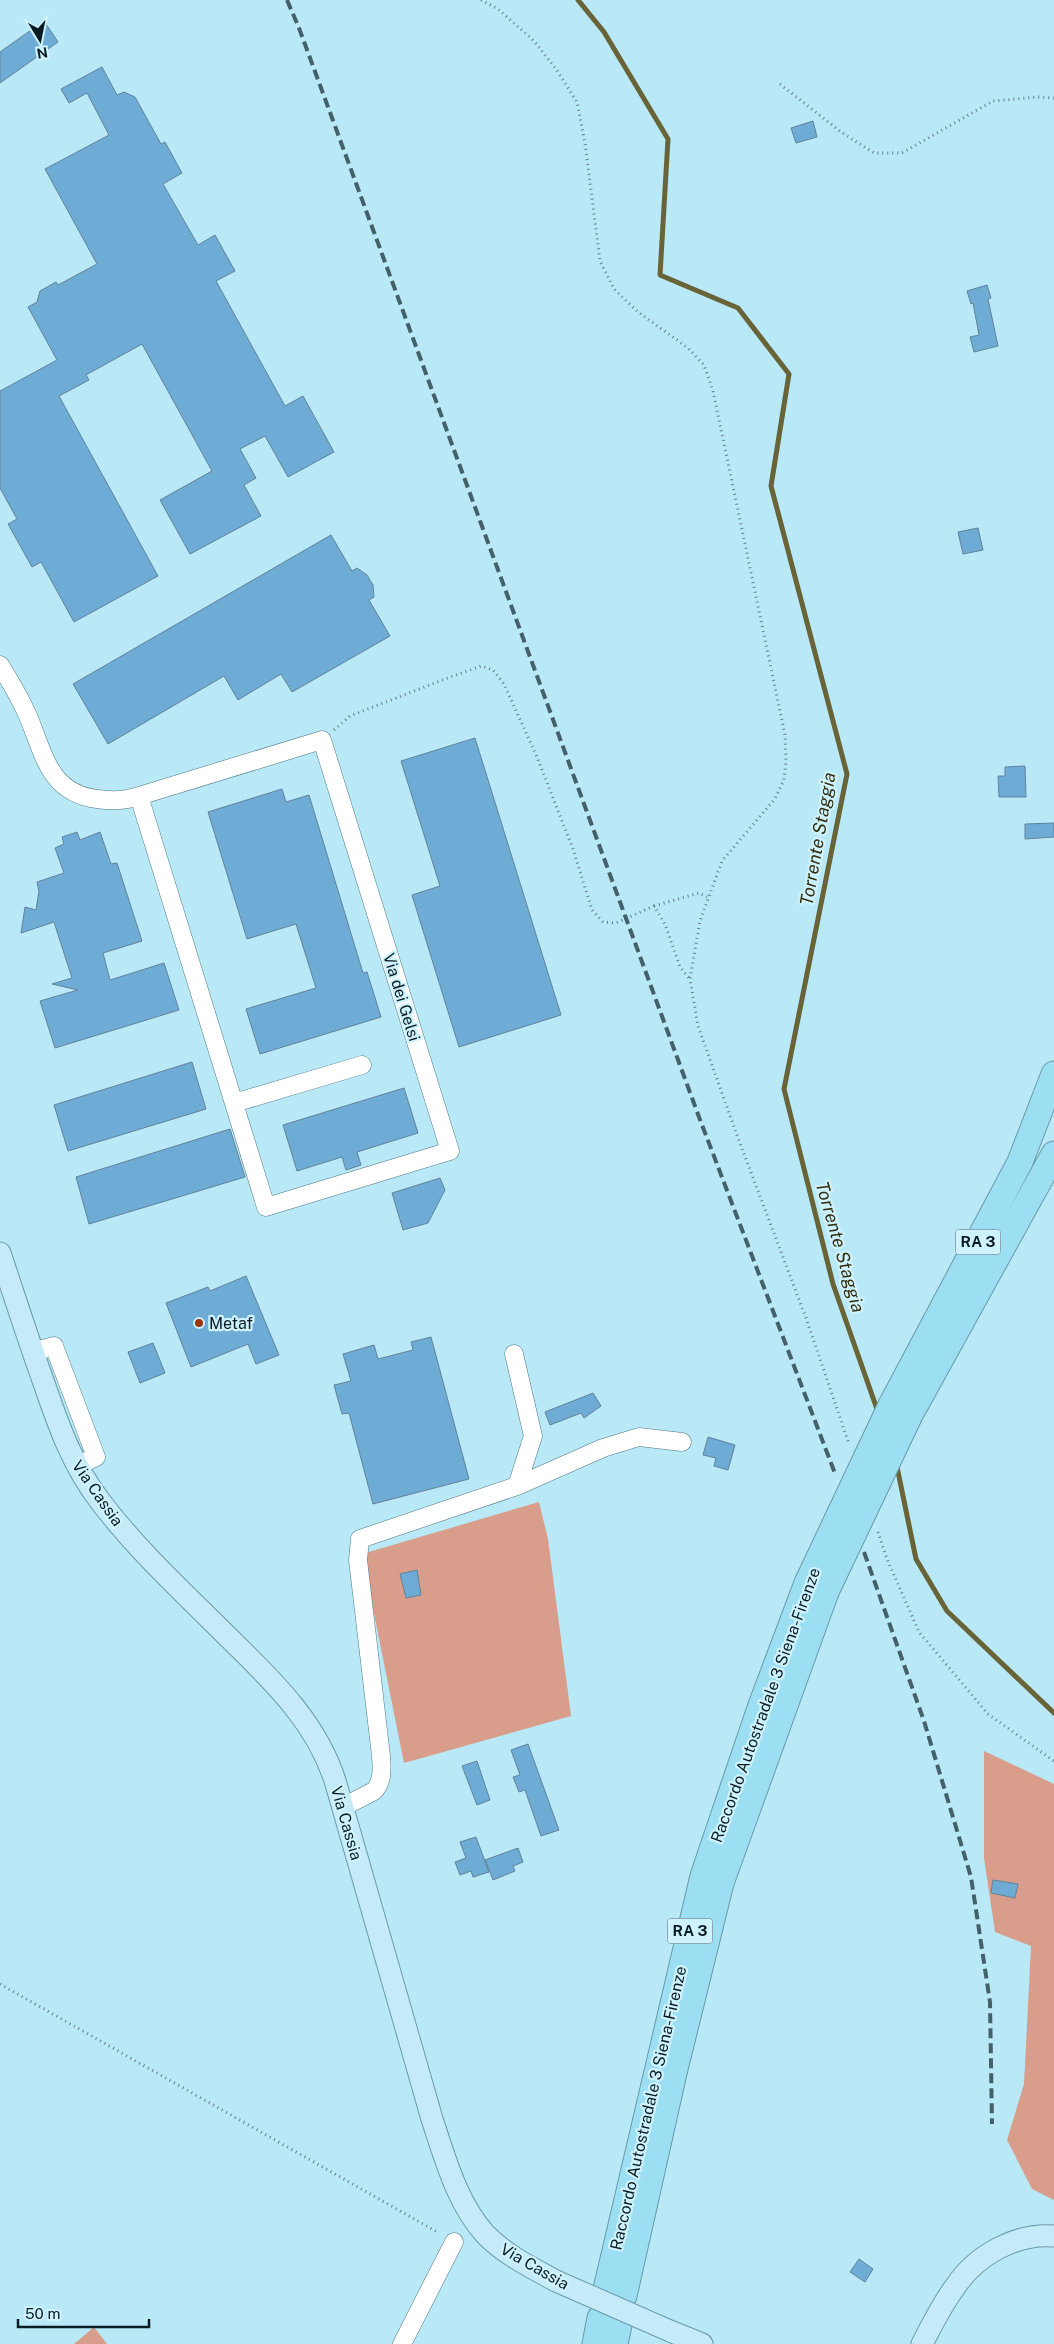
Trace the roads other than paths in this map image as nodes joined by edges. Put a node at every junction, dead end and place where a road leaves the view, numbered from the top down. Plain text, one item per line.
1 (0, 665) edge
2 (139, 796) junction
3 (362, 1065) dead end
4 (1054, 1074) edge
5 (234, 1103) junction
6 (1054, 1154) edge
7 (0, 1253) edge
8 (514, 1354) dead end
9 (900, 1410) junction
10 (682, 1442) dead end
11 (516, 1486) junction
12 (343, 1807) junction
13 (1054, 2236) edge
14 (454, 2242) road end
15 (615, 2292) dead end
16 (611, 2329) edge
17 (402, 2344) edge
18 (595, 2344) edge
19 (702, 2344) edge
20 (922, 2344) edge

1 - 2 street
2 - 5 street, Via dei Gelsi
2 - 5 street, Via dei Gelsi
3 - 5 street
4 - 9 highway, Raccordo Autostradale 3 Siena-Firenze / RA 3
6 - 9 highway, Raccordo Autostradale 3 Siena-Firenze / RA 3
7 - 12 main road, Via Cassia
8 - 11 street
9 - 15 highway, Raccordo Autostradale 3 Siena-Firenze / RA 3, bridge
10 - 11 street
11 - 12 street
12 - 19 main road, Via Cassia, bridge
13 - 20 main road
14 - 17 street
16 - 18 highway

